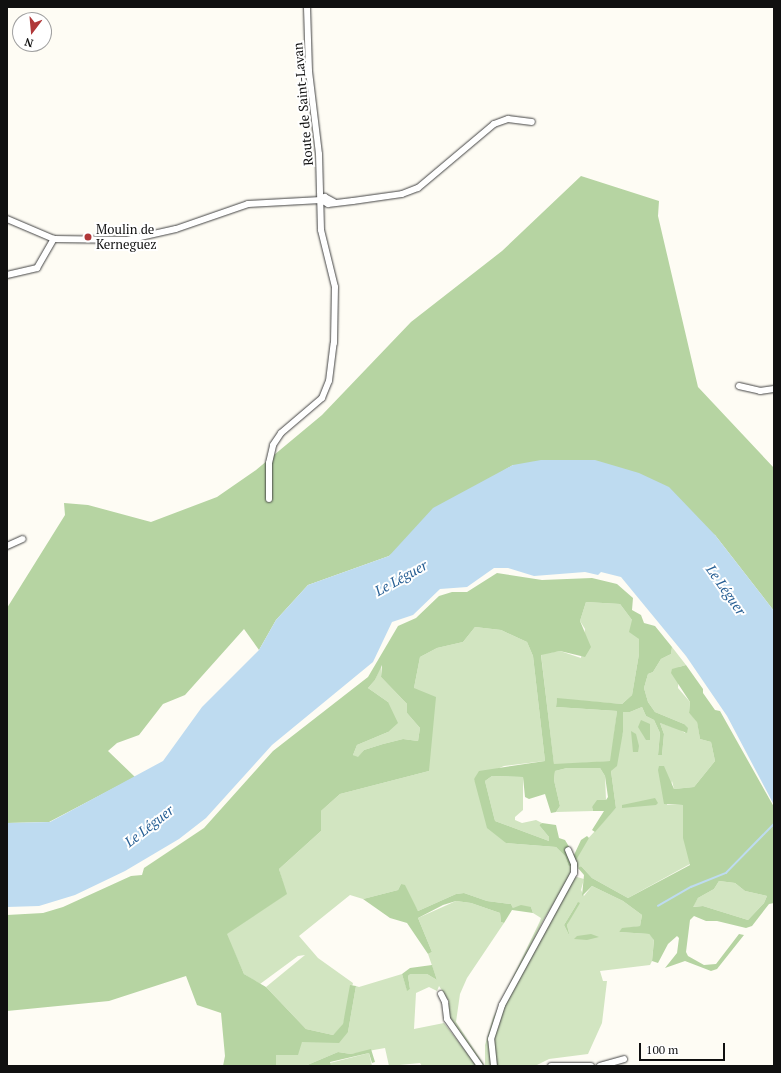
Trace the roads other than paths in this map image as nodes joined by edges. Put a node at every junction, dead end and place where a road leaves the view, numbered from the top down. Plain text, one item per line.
1 (308, 7) edge
2 (532, 122) dead end
3 (321, 200) junction
4 (7, 219) edge
5 (54, 239) junction
6 (7, 275) edge
7 (739, 386) dead end
8 (774, 389) edge
9 (269, 499) dead end
10 (23, 539) dead end
11 (7, 546) edge
12 (568, 850) dead end
13 (441, 994) dead end
14 (624, 1059) dead end
15 (480, 1066) edge
16 (494, 1066) edge
17 (551, 1066) edge
18 (591, 1066) edge
19 (600, 1066) edge

1 - 3 street, Route de Saint-Lavan
2 - 3 street
3 - 5 street
3 - 9 street, Route de Saint-Lavan
4 - 5 street
5 - 6 street
7 - 8 street
10 - 11 street
12 - 16 street
13 - 15 street
14 - 19 street
17 - 18 street

